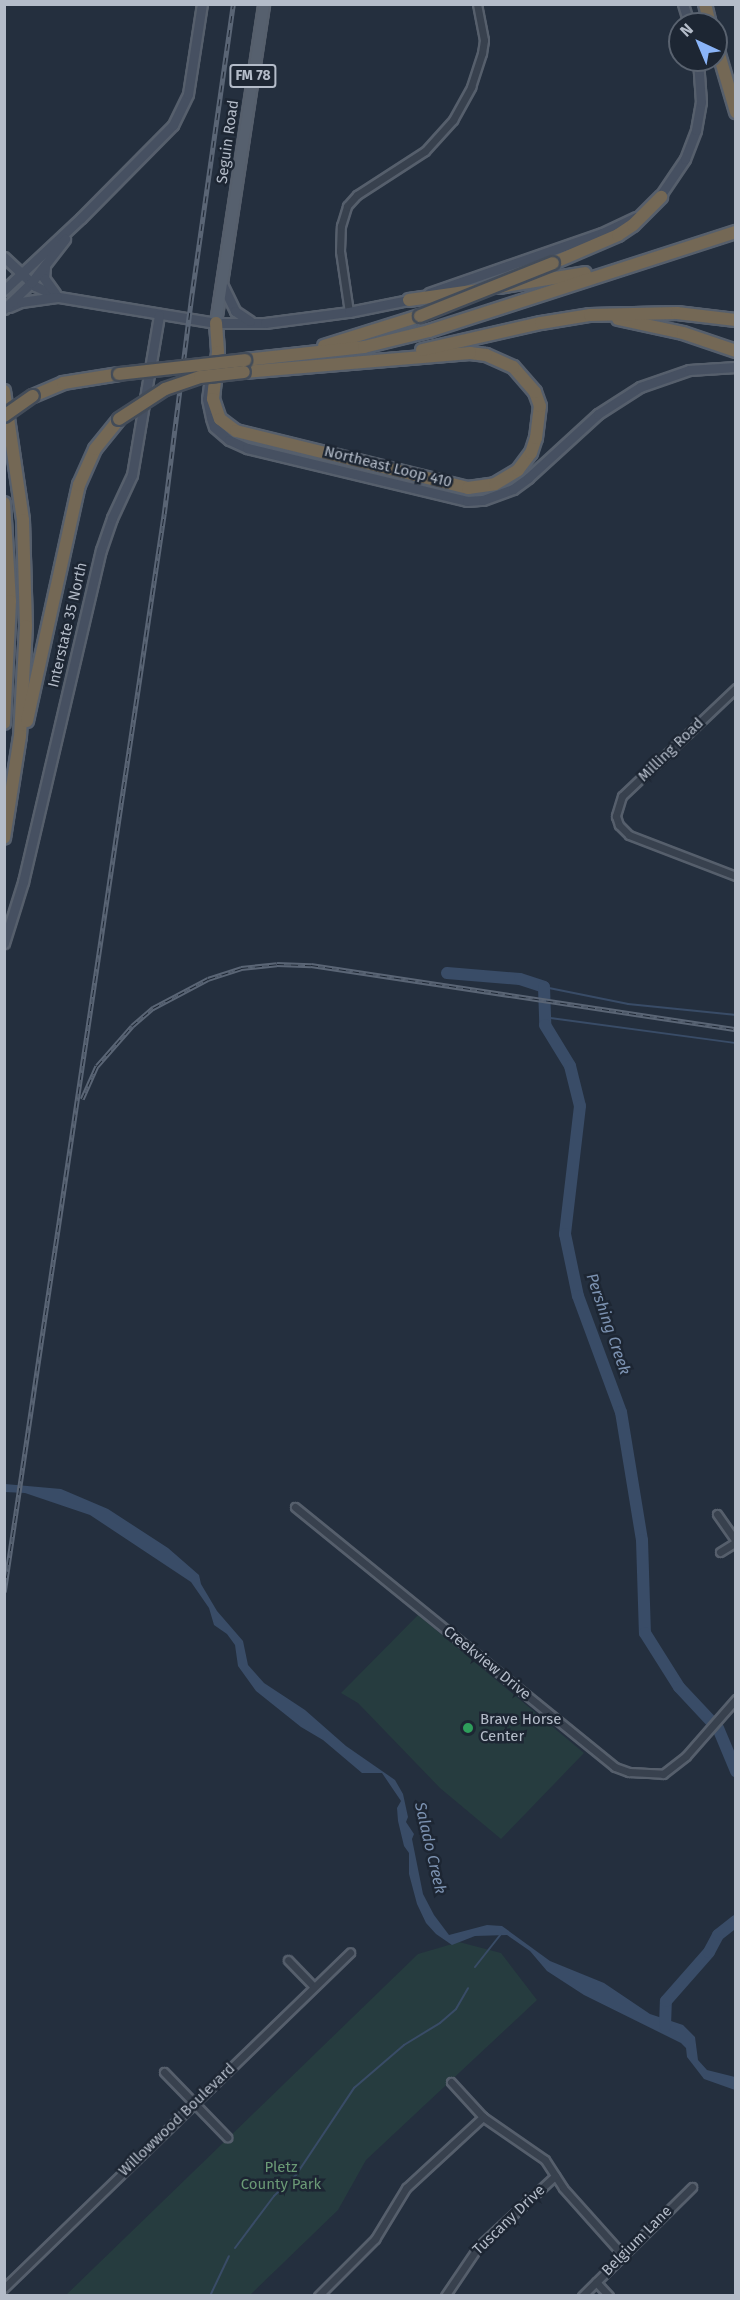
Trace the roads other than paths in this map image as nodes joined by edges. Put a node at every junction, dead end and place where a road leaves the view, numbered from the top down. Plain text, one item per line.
1 (202, 4) edge
2 (264, 4) edge
3 (477, 4) edge
4 (699, 72) edge
5 (724, 72) edge
6 (735, 112) edge
7 (661, 197) junction
8 (81, 218) junction
9 (735, 232) edge
10 (4, 257) edge
11 (45, 266) junction
12 (631, 266) junction
13 (21, 274) junction
14 (31, 283) junction
15 (222, 284) junction
16 (4, 290) edge
17 (59, 297) junction
18 (409, 300) junction
19 (4, 309) edge
20 (349, 312) junction
21 (159, 315) junction
22 (590, 315) junction
23 (735, 320) edge
24 (216, 323) junction
25 (255, 323) junction
26 (735, 351) edge
27 (287, 357) junction
28 (377, 360) junction
29 (245, 366) junction
30 (735, 367) edge
31 (4, 391) edge
32 (4, 416) edge
33 (4, 503) edge
34 (735, 688) edge
35 (4, 723) edge
36 (20, 736) junction
37 (4, 838) edge
38 (735, 876) edge
39 (4, 943) edge
40 (295, 1508) dead end
41 (717, 1514) dead end
42 (735, 1542) edge
43 (720, 1552) dead end
44 (735, 1699) edge
45 (350, 1953) dead end
46 (288, 1960) dead end
47 (314, 1987) junction
48 (164, 2072) dead end
49 (451, 2082) dead end
50 (194, 2102) junction
51 (483, 2117) junction
52 (227, 2137) dead end
53 (555, 2176) junction
54 (692, 2187) dead end
55 (622, 2254) junction
56 (596, 2282) junction
57 (4, 2288) edge
58 (318, 2295) edge
59 (445, 2295) edge
60 (582, 2295) edge
61 (609, 2295) edge

1 - 8 main road
2 - 15 main road, Seguin Road / FM 78
3 - 20 street
4 - 7 main road
5 - 6 highway
7 - 18 main road
7 - 27 highway, bridge
8 - 11 main road
8 - 13 main road
9 - 12 highway
10 - 13 main road
11 - 14 main road
11 - 17 main road
12 - 18 highway
12 - 27 highway
13 - 14 main road
13 - 16 main road
14 - 17 main road
14 - 19 main road
15 - 24 main road, FM 78
15 - 25 main road
17 - 19 main road
17 - 21 main road
18 - 20 main road
20 - 25 main road
21 - 24 main road
21 - 39 main road, Interstate 35 North
22 - 23 highway
22 - 26 highway
22 - 28 highway
24 - 25 main road
24 - 28 highway
24 - 30 main road, Northeast Loop 410
27 - 29 highway
28 - 29 highway
29 - 32 highway, bridge
29 - 36 highway, bridge
31 - 36 highway
33 - 35 highway
34 - 38 street, Milling Road
36 - 37 highway
40 - 44 street, Creekview Drive
41 - 42 street
42 - 43 street
45 - 47 street, Willowwood Boulevard
46 - 47 street
47 - 50 street, Willowwood Boulevard
48 - 50 street
49 - 51 street
50 - 52 street
50 - 57 street, Willowwood Boulevard
51 - 53 street
51 - 58 street
53 - 55 street
53 - 59 street, Tuscany Drive
54 - 55 street, Belgium Lane
55 - 56 street, Belgium Lane
56 - 60 street, Belgium Lane
56 - 61 street

